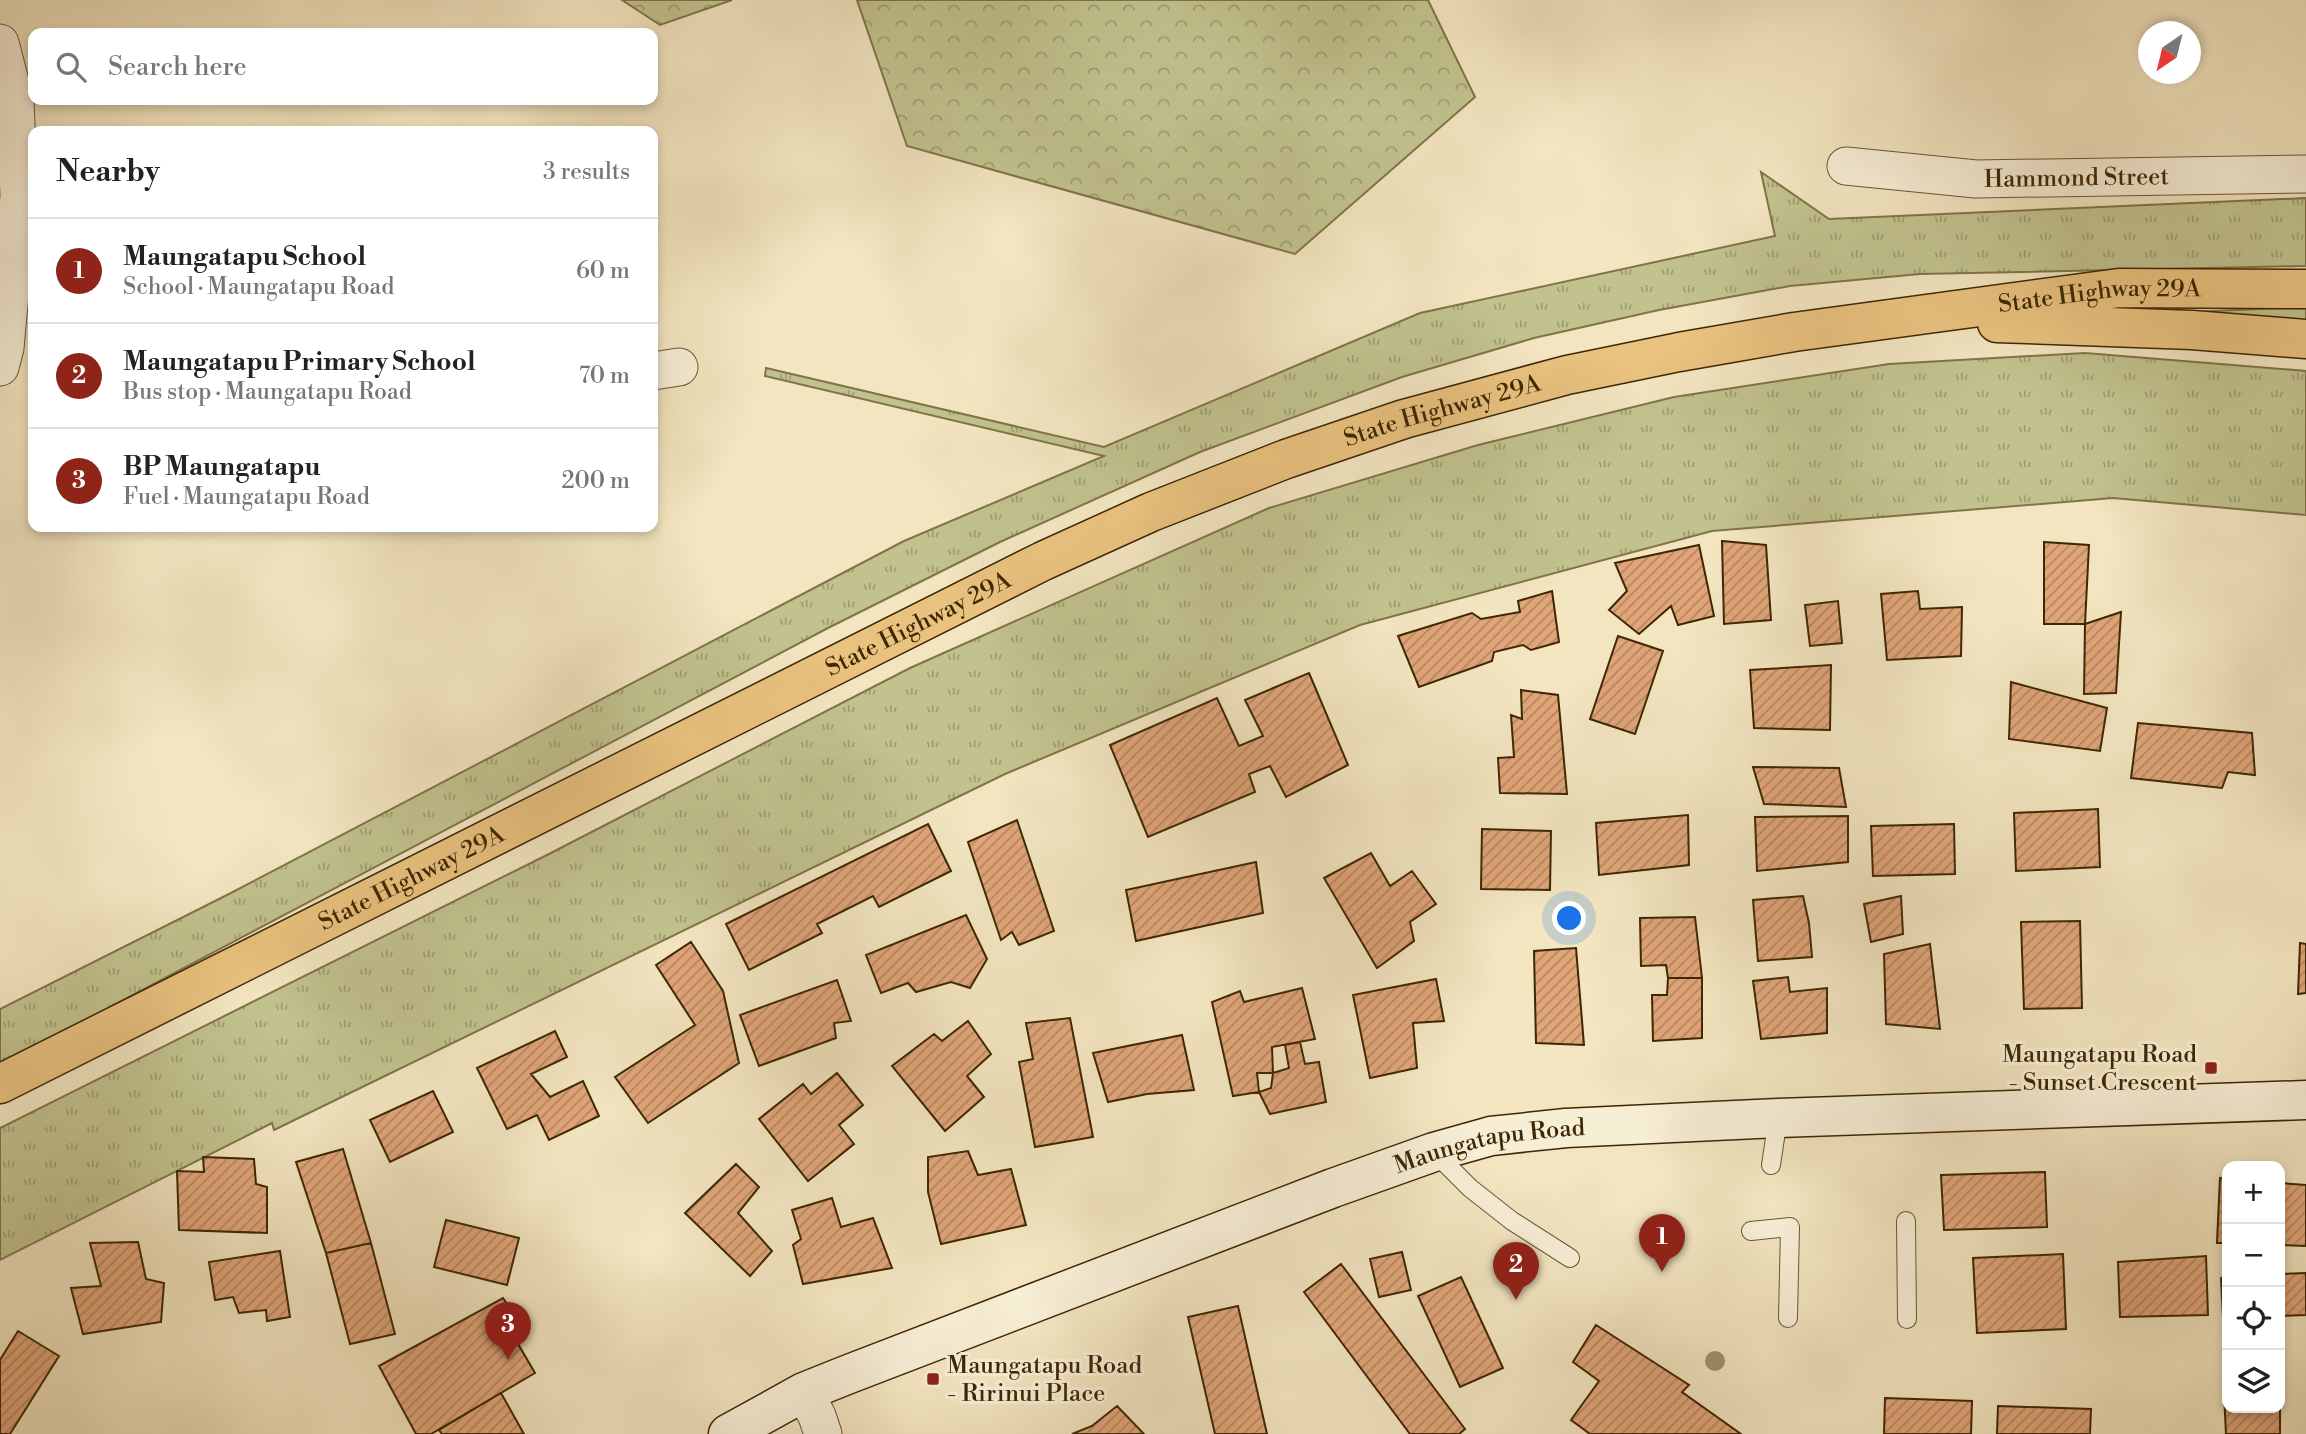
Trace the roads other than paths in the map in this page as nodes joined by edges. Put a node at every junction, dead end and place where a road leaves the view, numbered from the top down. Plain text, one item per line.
1 (0, 43) edge
2 (1846, 166) dead end
3 (2306, 174) edge
4 (2306, 289) edge
5 (1894, 319) junction
6 (2306, 339) edge
7 (13, 354) edge
8 (0, 1084) edge
9 (2306, 1100) edge
10 (1778, 1118) junction
11 (1434, 1152) junction
12 (1771, 1166) dead end
13 (1906, 1222) dead end
14 (1751, 1231) dead end
15 (1570, 1258) dead end
16 (1788, 1318) dead end
17 (1907, 1318) dead end
18 (804, 1392) junction
19 (728, 1434) edge
20 (823, 1434) edge

1 - 7 street
2 - 3 street, Hammond Street
4 - 5 highway, State Highway 29A
5 - 6 highway, State Highway 29A
5 - 8 highway, State Highway 29A
9 - 10 street, Maungatapu Road
10 - 11 street, Maungatapu Road
10 - 12 lane
11 - 15 lane
11 - 18 street, Maungatapu Road
13 - 17 lane
14 - 16 lane
18 - 19 street, Maungatapu Road
18 - 20 street

